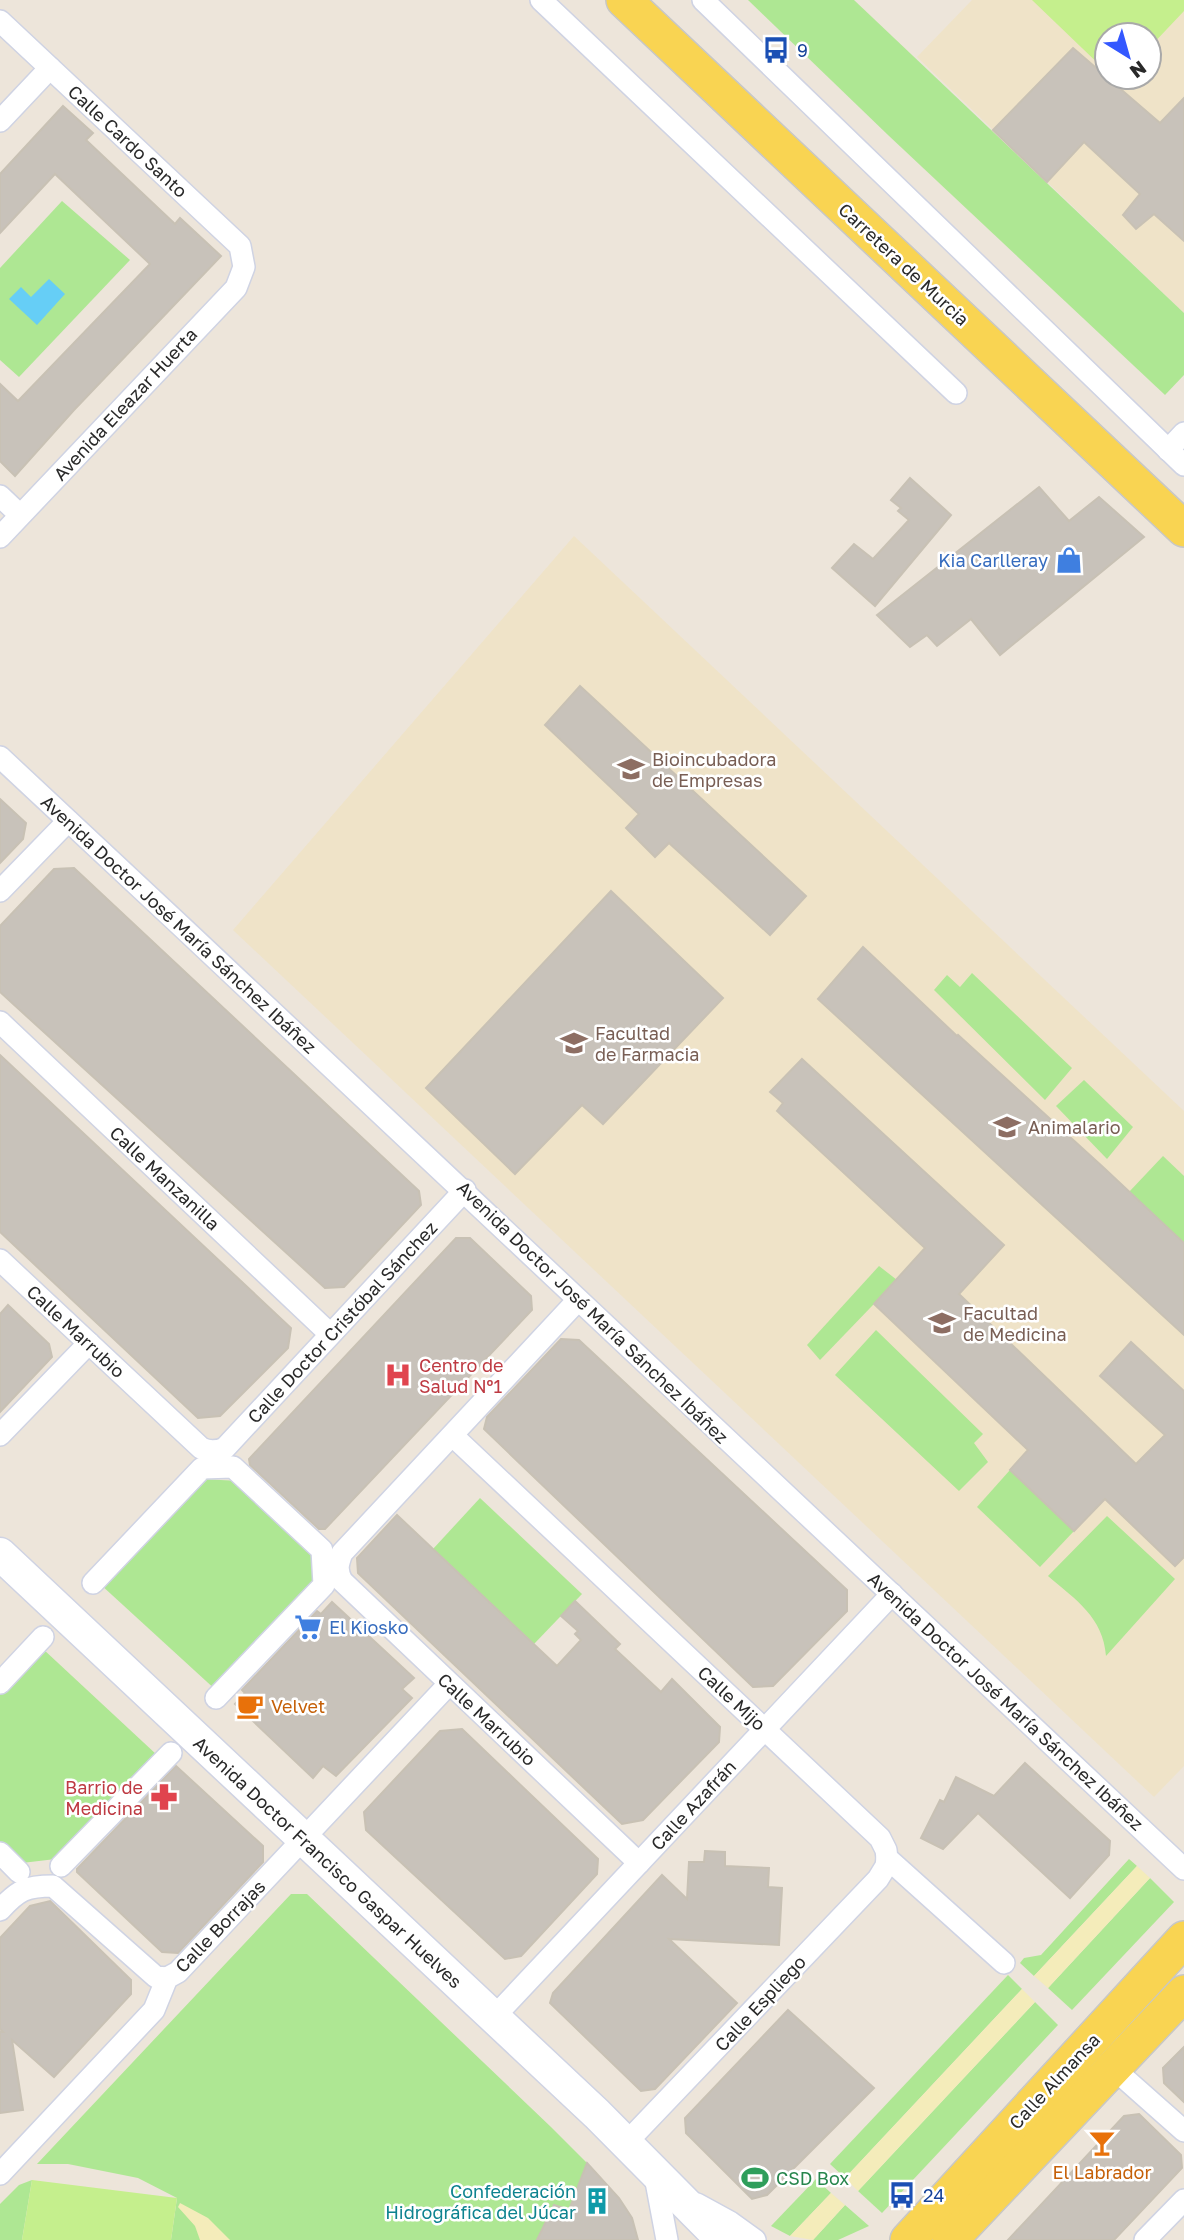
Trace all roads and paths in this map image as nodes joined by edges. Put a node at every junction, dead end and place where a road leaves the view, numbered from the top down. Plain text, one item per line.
1 (541, 0) edge
2 (624, 0) edge
3 (657, 0) edge
4 (703, 0) edge
5 (0, 21) edge
6 (50, 68) junction
7 (0, 121) edge
8 (244, 267) joint
9 (956, 393) dead end
10 (1184, 433) edge
11 (1168, 450) junction
12 (1184, 465) edge
13 (0, 496) edge
14 (1184, 496) edge
15 (20, 516) junction
16 (1184, 529) edge
17 (0, 537) edge
18 (0, 757) edge
19 (68, 821) junction
20 (0, 891) edge
21 (0, 1022) edge
22 (465, 1190) junction
23 (0, 1260) edge
24 (578, 1300) junction
25 (330, 1334) junction
26 (89, 1342) junction
27 (0, 1436) edge
28 (453, 1436) junction
29 (219, 1459) junction
30 (0, 1554) edge
31 (330, 1572) junction
32 (93, 1583) dead end
33 (892, 1594) junction
34 (43, 1637) dead end
35 (0, 1683) edge
36 (449, 1684) junction
37 (216, 1698) dead end
38 (765, 1728) junction
39 (171, 1753) dead end
40 (303, 1839) junction
41 (0, 1853) edge
42 (887, 1858) junction
43 (639, 1863) junction
44 (1184, 1869) edge
45 (19, 1872) dead end
46 (57, 1876) junction
47 (0, 1910) edge
48 (1184, 1939) edge
49 (1004, 1963) dead end
50 (167, 1978) junction
51 (1184, 1993) edge
52 (494, 2017) junction
53 (1114, 2069) junction
54 (1184, 2131) edge
55 (626, 2143) junction
56 (0, 2174) edge
57 (662, 2180) junction
58 (1184, 2200) edge
59 (920, 2236) edge
60 (667, 2240) edge
61 (693, 2240) edge
62 (722, 2240) edge
63 (755, 2240) edge
64 (1145, 2240) edge

1 - 9 street
2 - 16 main road, Carretera de Murcia
3 - 14 main road, Carretera de Murcia
4 - 11 street
5 - 6 street, Calle Cardo Santo
6 - 7 street
6 - 8 street, Calle Cardo Santo
8 - 15 street, Avenida Eleazar Huerta
10 - 11 street
11 - 12 street
13 - 15 street
15 - 17 street, Avenida Eleazar Huerta
18 - 19 street, Avenida Doctor José María Sánchez Ibáñez
19 - 20 street
19 - 22 street, Avenida Doctor José María Sánchez Ibáñez
21 - 25 street, Calle Manzanilla
22 - 24 street, Avenida Doctor José María Sánchez Ibáñez
22 - 25 street, Calle Doctor Cristóbal Sánchez
23 - 26 street, Calle Marrubio
24 - 28 street
24 - 33 street, Avenida Doctor José María Sánchez Ibáñez
25 - 29 street, Calle Doctor Cristóbal Sánchez
26 - 27 street
26 - 29 street, Calle Marrubio
28 - 31 street
28 - 38 street, Calle Mijo
29 - 31 street, Calle Marrubio
29 - 32 street, Calle Doctor Cristóbal Sánchez
30 - 40 street, Avenida Doctor Francisco Gaspar Huelves
31 - 36 street, Calle Marrubio
31 - 37 street
33 - 38 street, Calle Azafrán
33 - 44 street, Avenida Doctor José María Sánchez Ibáñez
34 - 35 street
36 - 40 street, Calle Borrajas
36 - 43 street, Calle Marrubio
38 - 42 street, Calle Mijo
38 - 43 street, Calle Azafrán
39 - 46 street
40 - 50 street, Calle Borrajas
40 - 52 street, Avenida Doctor Francisco Gaspar Huelves
41 - 45 street
42 - 49 street, Calle Mijo
42 - 55 street, Calle Espliego
43 - 52 street, Calle Azafrán
46 - 47 street
46 - 50 street
48 - 59 main road, Calle Almansa
50 - 56 street, Calle Borrajas
51 - 53 main road, Calle Almansa
52 - 55 street, Avenida Doctor Francisco Gaspar Huelves
53 - 54 street
53 - 59 main road, Calle Almansa
55 - 57 street, Avenida Doctor Francisco Gaspar Huelves
57 - 60 street
57 - 61 street, Avenida Doctor Francisco Gaspar Huelves
57 - 62 street, Avenida Doctor Francisco Gaspar Huelves
57 - 63 street
58 - 64 street

